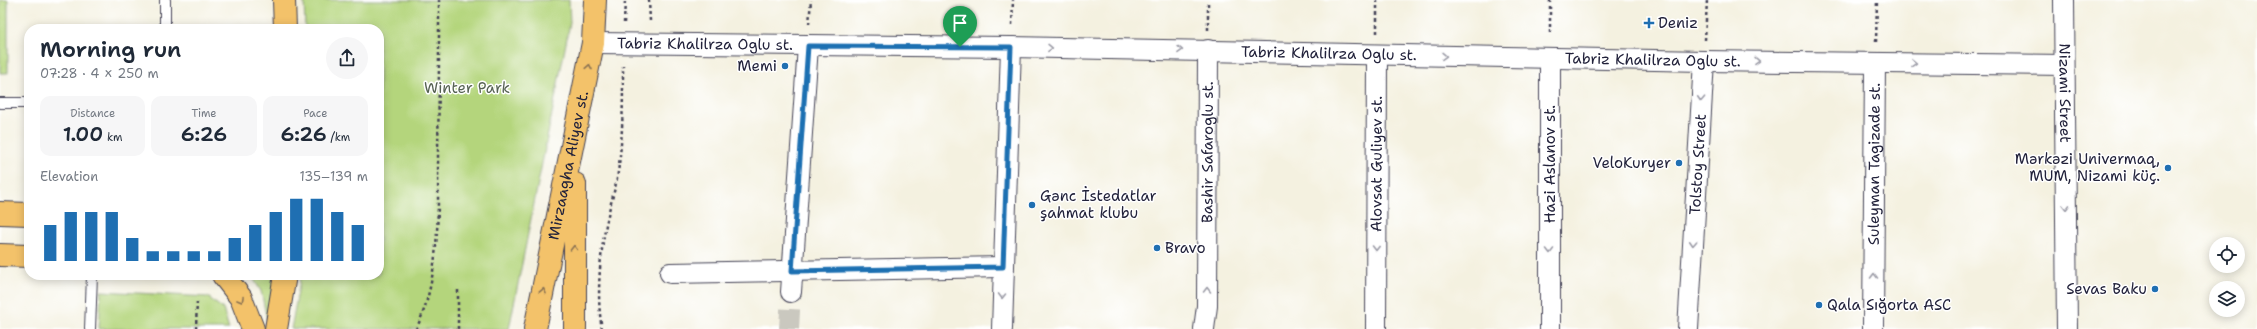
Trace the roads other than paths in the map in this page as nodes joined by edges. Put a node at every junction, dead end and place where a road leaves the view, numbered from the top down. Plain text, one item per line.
1 (165, 0) edge
2 (595, 0) edge
3 (2064, 0) edge
4 (165, 24) edge
5 (593, 43) junction
6 (808, 46) junction
7 (1011, 47) junction
8 (1208, 50) junction
9 (1704, 53) junction
10 (1377, 55) junction
11 (1876, 55) junction
12 (1550, 58) junction
13 (2064, 65) junction
14 (0, 102) edge
15 (24, 103) edge
16 (576, 133) junction
17 (0, 213) edge
18 (24, 214) edge
19 (0, 255) edge
20 (24, 256) edge
21 (1003, 267) junction
22 (792, 271) junction
23 (670, 273) dead end
24 (92, 280) edge
25 (227, 280) edge
26 (284, 280) edge
27 (791, 292) tunnel mouth
28 (90, 329) edge
29 (253, 329) edge
30 (276, 329) edge
31 (535, 329) edge
32 (575, 329) edge
33 (1002, 329) edge
34 (1204, 329) edge
35 (1376, 329) edge
36 (1550, 329) edge
37 (1688, 329) edge
38 (1873, 329) edge
39 (2067, 329) edge

1 - 4 lane
2 - 5 main road, Mirzaagha Aliyev st.
3 - 13 street, Nizami Street
5 - 6 street, Tabriz Khalilrza Oglu st.
16 -> 5 main road, Mirzaagha Aliyev st.
6 - 7 street, Tabriz Khalilrza Oglu st.
6 - 22 street
7 -> 8 street, Tabriz Khalilrza Oglu st.
7 - 21 street
8 - 10 street, Tabriz Khalilrza Oglu st.
34 -> 8 street, Bashir Safaroglu st.
9 -> 11 street, Tabriz Khalilrza Oglu st.
9 - 12 street, Tabriz Khalilrza Oglu st.
9 -> 37 street, Tolstoy Street
10 -> 12 street, Tabriz Khalilrza Oglu st.
10 -> 35 street, Alovsat Guliyev st.
11 -> 13 street, Tabriz Khalilrza Oglu st.
38 -> 11 street, Suleyman Tagizade st.
12 -> 36 street, Hazi Aslanov st.
13 -> 39 street, Nizami Street
14 - 15 lane
31 -> 16 main road, Mirzaagha Aliyev st.
32 -> 16 main road
17 - 18 main road
19 - 20 main road
21 - 22 street
21 -> 33 street
22 - 23 street
22 - 27 street
24 - 28 lane
25 -> 29 main road
26 - 30 main road

